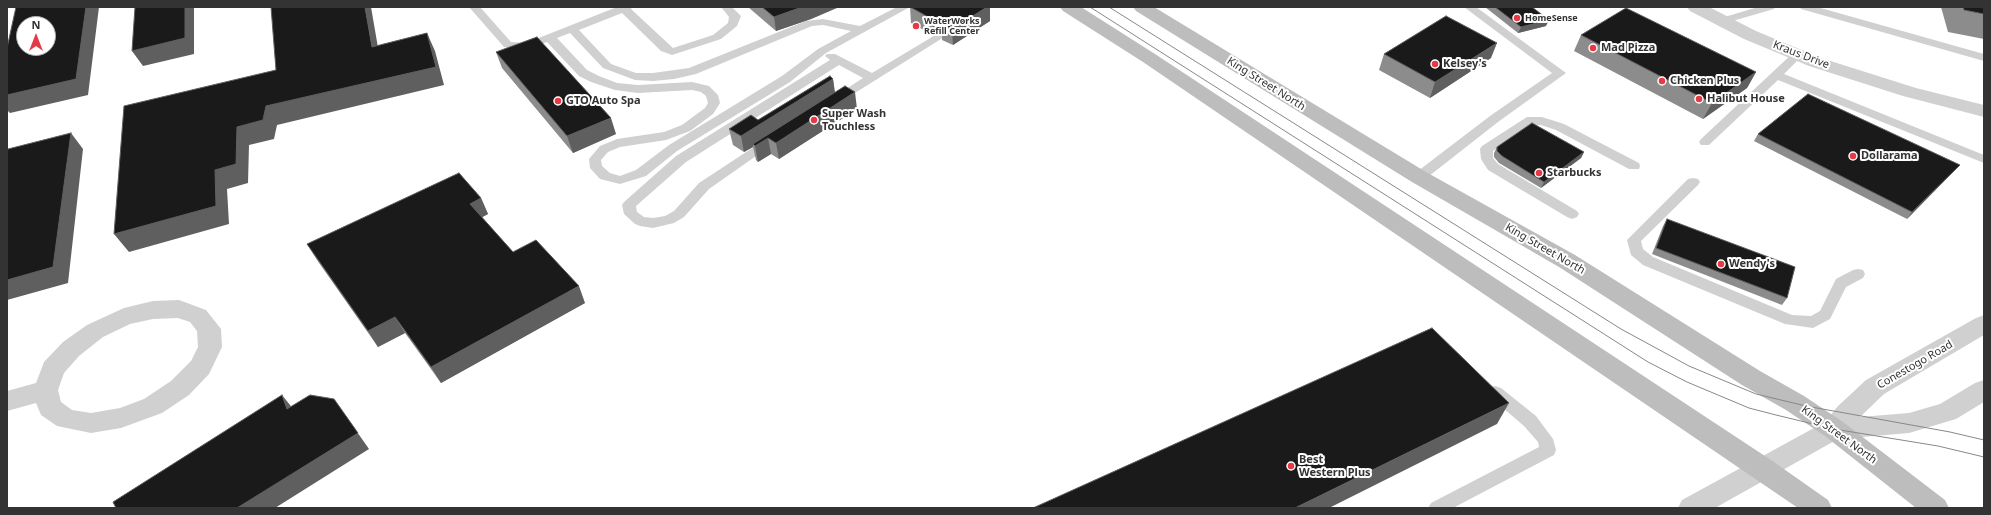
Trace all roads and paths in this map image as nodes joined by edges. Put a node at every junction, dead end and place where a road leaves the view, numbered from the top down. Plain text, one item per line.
1 (474, 7) edge
2 (726, 7) edge
3 (877, 7) edge
4 (905, 7) edge
5 (1069, 7) edge
6 (1142, 7) edge
7 (1469, 7) edge
8 (1696, 7) edge
9 (1770, 7) edge
10 (1805, 7) edge
11 (626, 8) edge
12 (889, 16) junction
13 (1722, 21) junction
14 (572, 29) junction
15 (862, 30) junction
16 (937, 37) dead end
17 (550, 38) junction
18 (822, 51) junction
19 (1797, 55) junction
20 (1984, 58) edge
21 (839, 60) junction
22 (1776, 75) junction
23 (872, 78) junction
24 (1910, 92) junction
25 (822, 109) edge
26 (1984, 111) edge
27 (1984, 123) edge
28 (782, 135) edge
29 (1705, 142) dead end
30 (1983, 159) dead end
31 (1634, 166) dead end
32 (1419, 177) junction
33 (1693, 182) dead end
34 (1572, 214) dead end
35 (1858, 274) dead end
36 (1984, 324) edge
37 (1484, 383) edge
38 (46, 390) junction
39 (1984, 390) edge
40 (7, 402) edge
41 (1834, 429) junction
42 (1762, 468) junction
43 (1437, 508) edge
44 (1691, 508) edge
45 (1819, 508) edge
46 (1936, 508) edge

1 - 17 lane
2 - 11 lane
3 - 12 lane
4 - 12 lane
5 - 42 main road
6 - 32 main road, King Street North
7 - 32 lane
8 - 13 street, Kraus Drive
9 - 13 lane
10 - 20 lane
11 - 14 lane
12 - 15 lane
13 - 19 street, Kraus Drive
14 - 15 lane
14 - 17 lane
15 - 18 lane
16 - 23 lane
17 - 18 lane
18 - 21 lane
19 - 22 lane
19 - 24 street, Kraus Drive
21 - 23 lane
21 - 28 lane
22 - 29 lane
22 - 30 lane
23 - 25 lane
24 - 26 street, Kraus Drive
24 - 27 street, Kraus Drive
31 - 34 lane
32 - 41 main road, King Street North
33 - 35 lane
36 - 41 street, Conestogo Road
37 - 43 lane
38 - 38 street
38 - 40 street
39 - 41 street, Conestogo Road
41 - 42 street, Conestogo Road
41 - 46 main road, King Street North
42 - 44 street, Conestogo Road
42 - 45 main road

